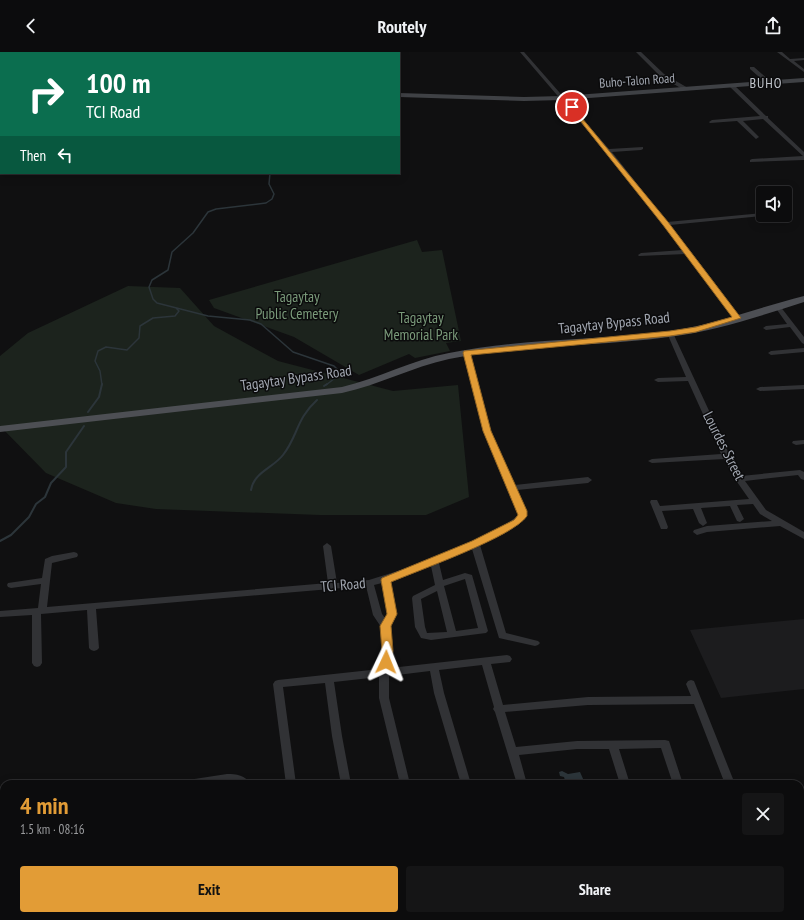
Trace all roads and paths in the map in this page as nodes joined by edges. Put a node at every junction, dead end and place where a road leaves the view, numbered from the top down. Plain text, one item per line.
1 (522, 52) edge
2 (638, 52) edge
3 (779, 52) edge
4 (804, 59) edge
5 (789, 60) junction
6 (752, 68) dead end
7 (804, 71) edge
8 (804, 80) edge
9 (769, 83) junction
10 (732, 86) junction
11 (686, 89) junction
12 (400, 95) edge
13 (562, 98) junction
14 (766, 117) junction
15 (738, 119) junction
16 (712, 122) dead end
17 (756, 136) dead end
18 (640, 148) dead end
19 (607, 151) junction
20 (804, 157) edge
21 (752, 161) dead end
22 (756, 215) edge
23 (666, 224) junction
24 (688, 252) junction
25 (641, 256) dead end
26 (804, 299) edge
27 (778, 307) junction
28 (737, 318) junction
29 (792, 325) junction
30 (766, 328) dead end
31 (670, 334) junction
32 (804, 342) edge
33 (804, 350) edge
34 (467, 353) junction
35 (771, 353) dead end
36 (691, 379) junction
37 (658, 380) dead end
38 (804, 387) edge
39 (760, 389) dead end
40 (0, 429) edge
41 (726, 456) junction
42 (652, 461) dead end
43 (804, 477) edge
44 (739, 479) junction
45 (588, 480) dead end
46 (512, 488) junction
47 (754, 501) junction
48 (732, 502) junction
49 (696, 505) junction
50 (740, 519) dead end
51 (703, 523) dead end
52 (779, 523) junction
53 (664, 527) dead end
54 (697, 532) dead end
55 (804, 536) edge
56 (475, 544) junction
57 (327, 546) dead end
58 (74, 555) dead end
59 (434, 561) junction
60 (46, 580) junction
61 (386, 580) junction
62 (369, 583) junction
63 (11, 585) dead end
64 (440, 585) junction
65 (333, 586) junction
66 (91, 606) junction
67 (39, 610) junction
68 (0, 614) edge
69 (386, 626) junction
70 (452, 635) junction
71 (535, 643) dead end
72 (94, 648) dead end
73 (507, 659) dead end
74 (485, 661) junction
75 (37, 663) dead end
76 (434, 667) junction
77 (384, 672) junction
78 (329, 678) junction
79 (691, 684) dead end
80 (698, 700) junction
81 (498, 709) junction
82 (614, 744) junction
83 (512, 752) junction
84 (215, 780) edge
85 (239, 780) edge
86 (290, 780) edge
87 (345, 780) edge
88 (404, 780) edge
89 (465, 780) edge
90 (521, 780) edge
91 (624, 780) edge
92 (677, 780) edge
93 (728, 780) edge

1 - 13 street
2 - 11 street
3 - 5 street
4 - 5 street
5 - 7 street
6 - 9 street
8 - 9 street, Buho-Talon Road
9 - 10 street, Buho-Talon Road
10 - 11 street, Buho-Talon Road
10 - 14 street
11 - 13 street, Buho-Talon Road
12 - 13 street, Buho-Talon Road
13 - 19 street
14 - 15 street
14 - 20 street
15 - 16 street
15 - 17 street
18 - 19 street
19 - 23 street
20 - 21 street
22 - 23 street
23 - 24 street
24 - 25 street
24 - 28 street
26 - 27 main road, Tagaytay Bypass Road
27 - 28 main road, Tagaytay Bypass Road
27 - 29 street
28 - 31 main road, Tagaytay Bypass Road
29 - 30 street
29 - 32 street
31 - 34 main road, Tagaytay Bypass Road
31 - 36 street, Lourdes Street
33 - 35 street
34 - 40 main road, Tagaytay Bypass Road
34 - 46 street, TCI Road
36 - 37 street
36 - 41 street, Lourdes Street
38 - 39 street
41 - 42 street
41 - 44 street, Lourdes Street
43 - 44 street
44 - 47 street, Lourdes Street
45 - 46 street
46 - 56 street, TCI Road
47 - 48 street
47 - 52 street, Lourdes Street
48 - 49 street
48 - 50 street
49 - 51 street
49 - 53 street
52 - 54 street
52 - 55 street, Lourdes Street
56 - 59 street, TCI Road
56 - 71 street
57 - 65 street
58 - 60 street
59 - 61 street, TCI Road
59 - 64 street
60 - 63 street
60 - 67 street
61 - 62 street, TCI Road
61 - 69 street
62 - 65 street, TCI Road
62 - 69 street
64 - 70 street
64 - 70 street
64 - 70 street
65 - 66 street, TCI Road
66 - 67 street, TCI Road
66 - 72 street
67 - 68 street, TCI Road
67 - 75 street
69 - 77 street
73 - 74 street
74 - 76 street
74 - 81 street
76 - 77 street
76 - 89 street
77 - 78 street
77 - 88 street
78 - 86 street
78 - 87 street
79 - 80 street
80 - 81 street
80 - 93 street
81 - 83 street
82 - 83 street
82 - 91 street
82 - 92 street
83 - 90 street
84 - 85 street

